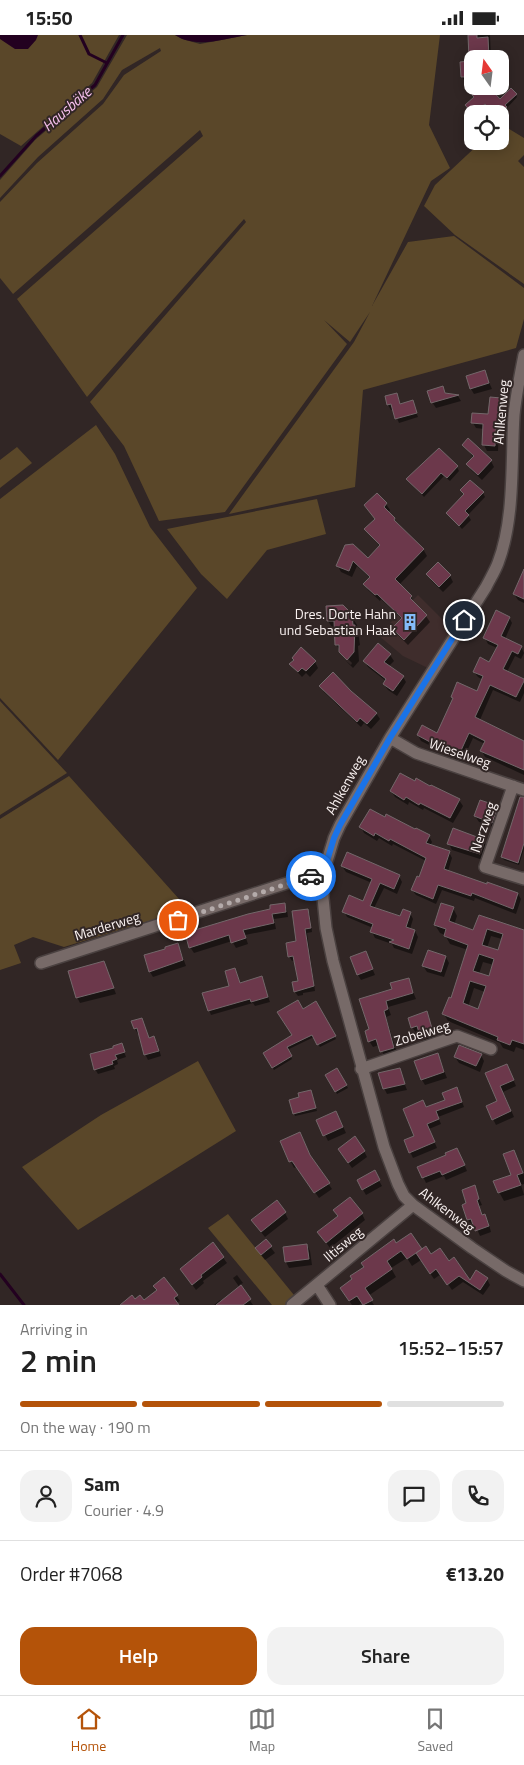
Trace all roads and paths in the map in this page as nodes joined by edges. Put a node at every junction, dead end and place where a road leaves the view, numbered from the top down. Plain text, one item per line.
1 (524, 355) edge
2 (390, 738) junction
3 (518, 788) edge
4 (324, 871) junction
5 (524, 878) edge
6 (40, 963) dead end
7 (492, 1049) dead end
8 (361, 1069) junction
9 (412, 1205) junction
10 (524, 1281) edge
11 (317, 1285) junction
12 (292, 1305) edge
13 (330, 1305) edge

1 - 2 street, Ahlkenweg
2 - 3 street, Wieselweg
2 - 4 street, Ahlkenweg
3 - 5 street, Nerzweg
4 - 6 street, Marderweg
4 - 8 street, Ahlkenweg
7 - 8 street, Zobelweg
8 - 9 street, Ahlkenweg
9 - 10 street, Ahlkenweg
9 - 11 street, Iltisweg
11 - 12 street, Iltisweg
11 - 13 street

